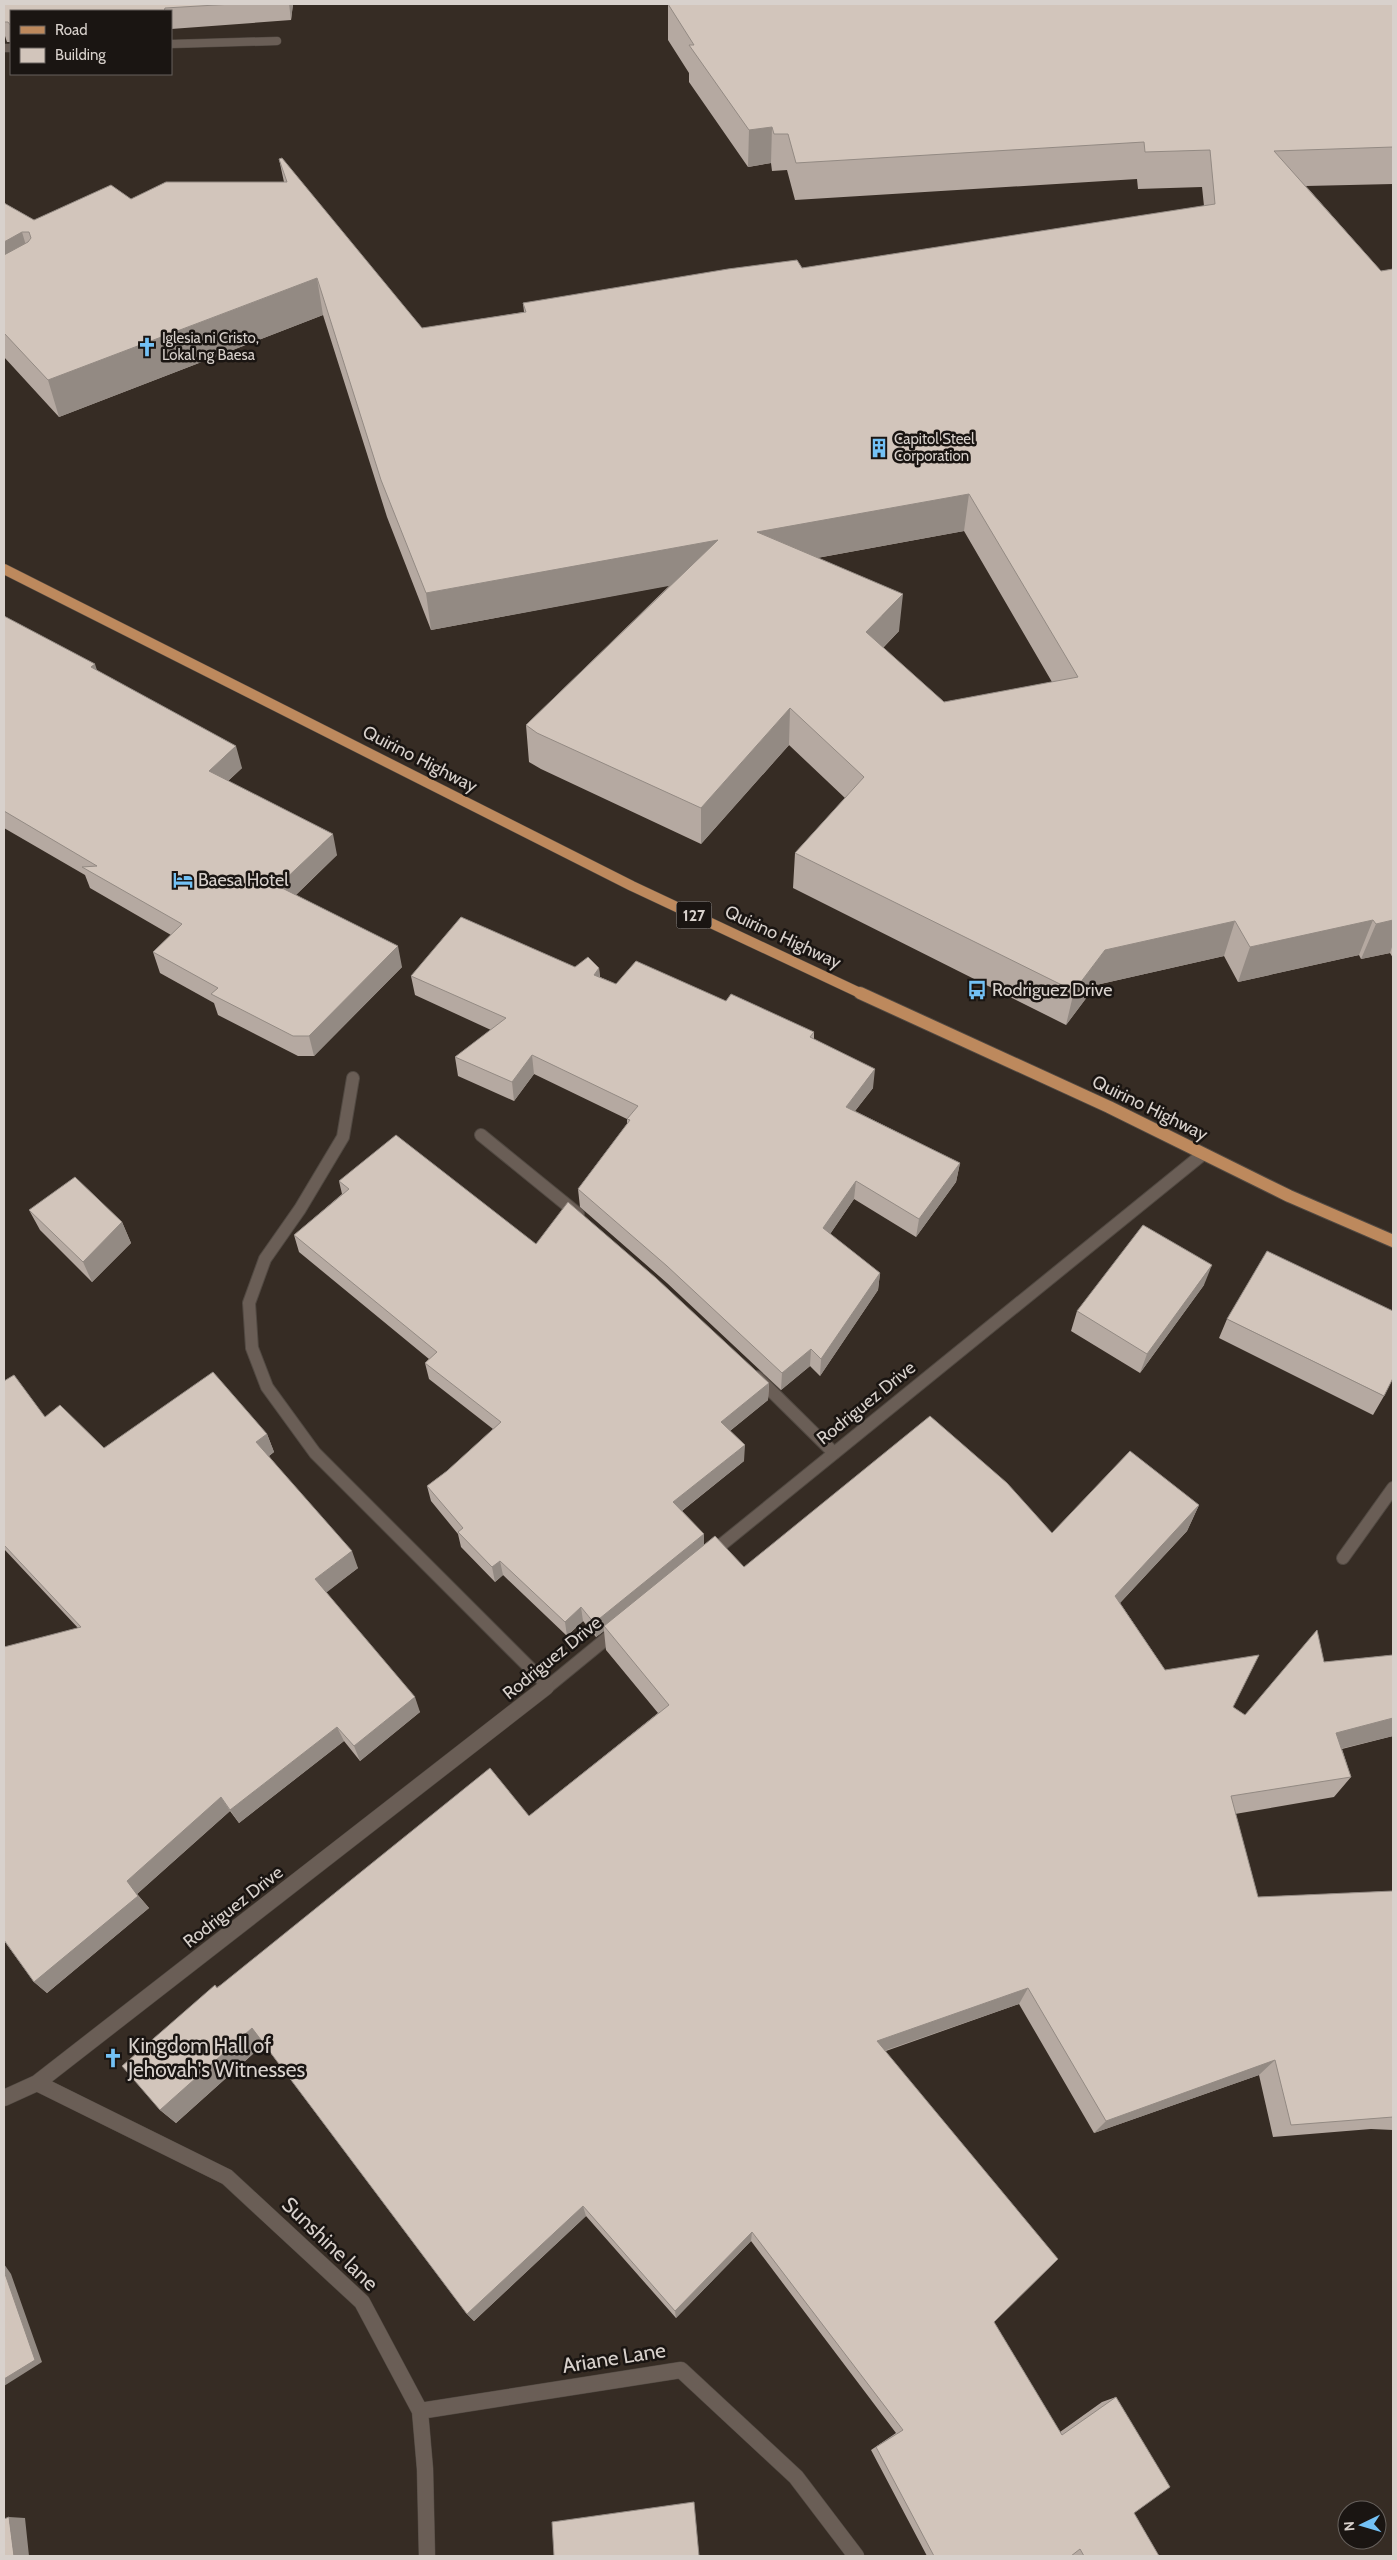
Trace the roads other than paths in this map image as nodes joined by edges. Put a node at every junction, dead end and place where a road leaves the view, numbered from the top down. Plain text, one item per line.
1 (277, 41) dead end
2 (172, 44) edge
3 (4, 569) edge
4 (353, 1078) dead end
5 (481, 1135) dead end
6 (1203, 1154) junction
7 (588, 1222) edge
8 (1393, 1241) edge
9 (748, 1369) edge
10 (834, 1453) junction
11 (1393, 1488) edge
12 (1342, 1558) dead end
13 (702, 1560) edge
14 (625, 1623) edge
15 (548, 1686) junction
16 (37, 2083) junction
17 (4, 2098) edge
18 (420, 2411) junction
19 (427, 2556) edge
20 (856, 2556) edge

1 - 2 street
3 - 6 main road, Quirino Highway / 127
4 - 15 street
5 - 7 street
6 - 8 main road, Quirino Highway / 127
6 - 10 street, Rodriguez Drive
9 - 10 street
10 - 13 street, Rodriguez Drive
11 - 12 street
14 - 15 street, Rodriguez Drive
15 - 16 street, Rodriguez Drive
16 - 17 street, Rodriguez Drive
16 - 18 street, Sunshine lane
18 - 19 street, Sunshine lane
18 - 20 street, Ariane Lane

